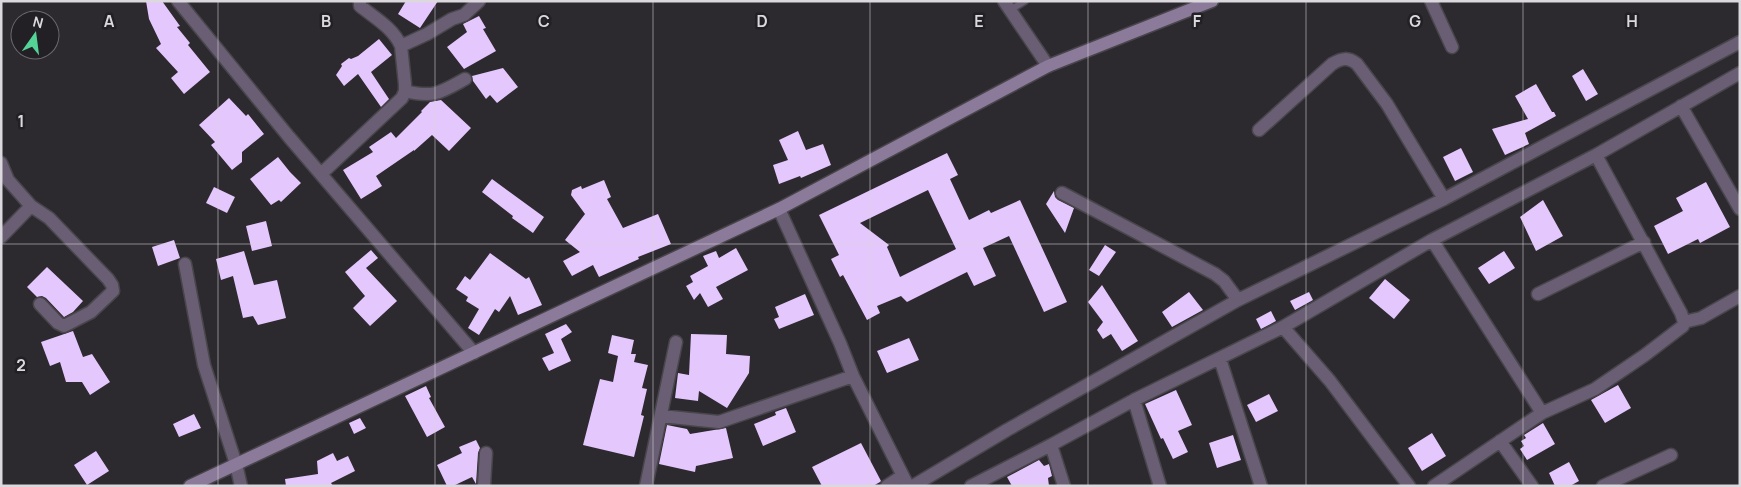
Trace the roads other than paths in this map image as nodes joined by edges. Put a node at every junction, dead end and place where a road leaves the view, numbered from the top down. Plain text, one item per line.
1 (178, 1) edge
2 (360, 1) edge
3 (479, 1) edge
4 (1025, 1) edge
5 (1212, 1) edge
6 (1431, 1) edge
7 (1007, 6) edge
8 (1740, 42) edge
9 (401, 46) junction
10 (1452, 47) dead end
11 (1048, 66) junction
12 (1737, 74) edge
13 (466, 79) dead end
14 (1740, 88) edge
15 (405, 91) junction
16 (1681, 106) junction
17 (1259, 130) dead end
18 (1596, 154) junction
19 (2, 166) edge
20 (320, 174) junction
21 (1062, 193) dead end
22 (1444, 199) junction
23 (32, 206) junction
24 (779, 209) junction
25 (1740, 209) edge
26 (1, 237) edge
27 (1432, 240) junction
28 (1644, 242) junction
29 (185, 264) dead end
30 (1538, 294) dead end
31 (1740, 296) edge
32 (1238, 300) junction
33 (40, 304) dead end
34 (1684, 322) junction
35 (1283, 327) junction
36 (676, 342) dead end
37 (474, 353) junction
38 (1220, 359) junction
39 (853, 376) junction
40 (1134, 400) junction
41 (1542, 413) junction
42 (661, 416) junction
43 (1500, 441) junction
44 (1051, 445) junction
45 (486, 453) dead end
46 (1671, 455) dead end
47 (236, 464) junction
48 (905, 481) edge
49 (190, 486) edge
50 (241, 486) edge
51 (484, 486) edge
52 (646, 486) edge
53 (887, 486) edge
54 (913, 486) edge
55 (971, 486) edge
56 (1064, 486) edge
57 (1160, 486) edge
58 (1261, 486) edge
59 (1408, 486) edge
60 (1434, 486) edge
61 (1532, 486) edge
62 (1603, 486) edge

1 - 20 street
2 - 9 street
3 - 9 street
4 - 7 lane
5 - 11 street
6 - 10 street
7 - 11 street
8 - 22 street
9 - 15 street
11 - 24 street
12 - 14 street
12 - 16 street
13 - 15 street
15 - 20 street
16 - 18 street
16 - 25 street
17 - 22 street
18 - 27 street
18 - 28 street
19 - 23 street
20 - 37 street
21 - 32 street
22 - 32 street
23 - 26 street
23 - 33 street
24 - 37 street
24 - 39 street
27 - 35 street
27 - 41 street
28 - 30 street
28 - 34 street
29 - 47 street
31 - 34 street
32 - 54 street
34 - 41 street
35 - 38 street
35 - 59 street
36 - 42 street
37 - 47 street
38 - 40 street
38 - 58 street
39 - 42 street
39 - 48 street
40 - 44 street
40 - 57 street
41 - 43 street
42 - 52 street
43 - 60 street
43 - 61 street
44 - 55 street
44 - 56 street
45 - 51 street
46 - 62 street
47 - 49 street
47 - 50 street
48 - 53 street

